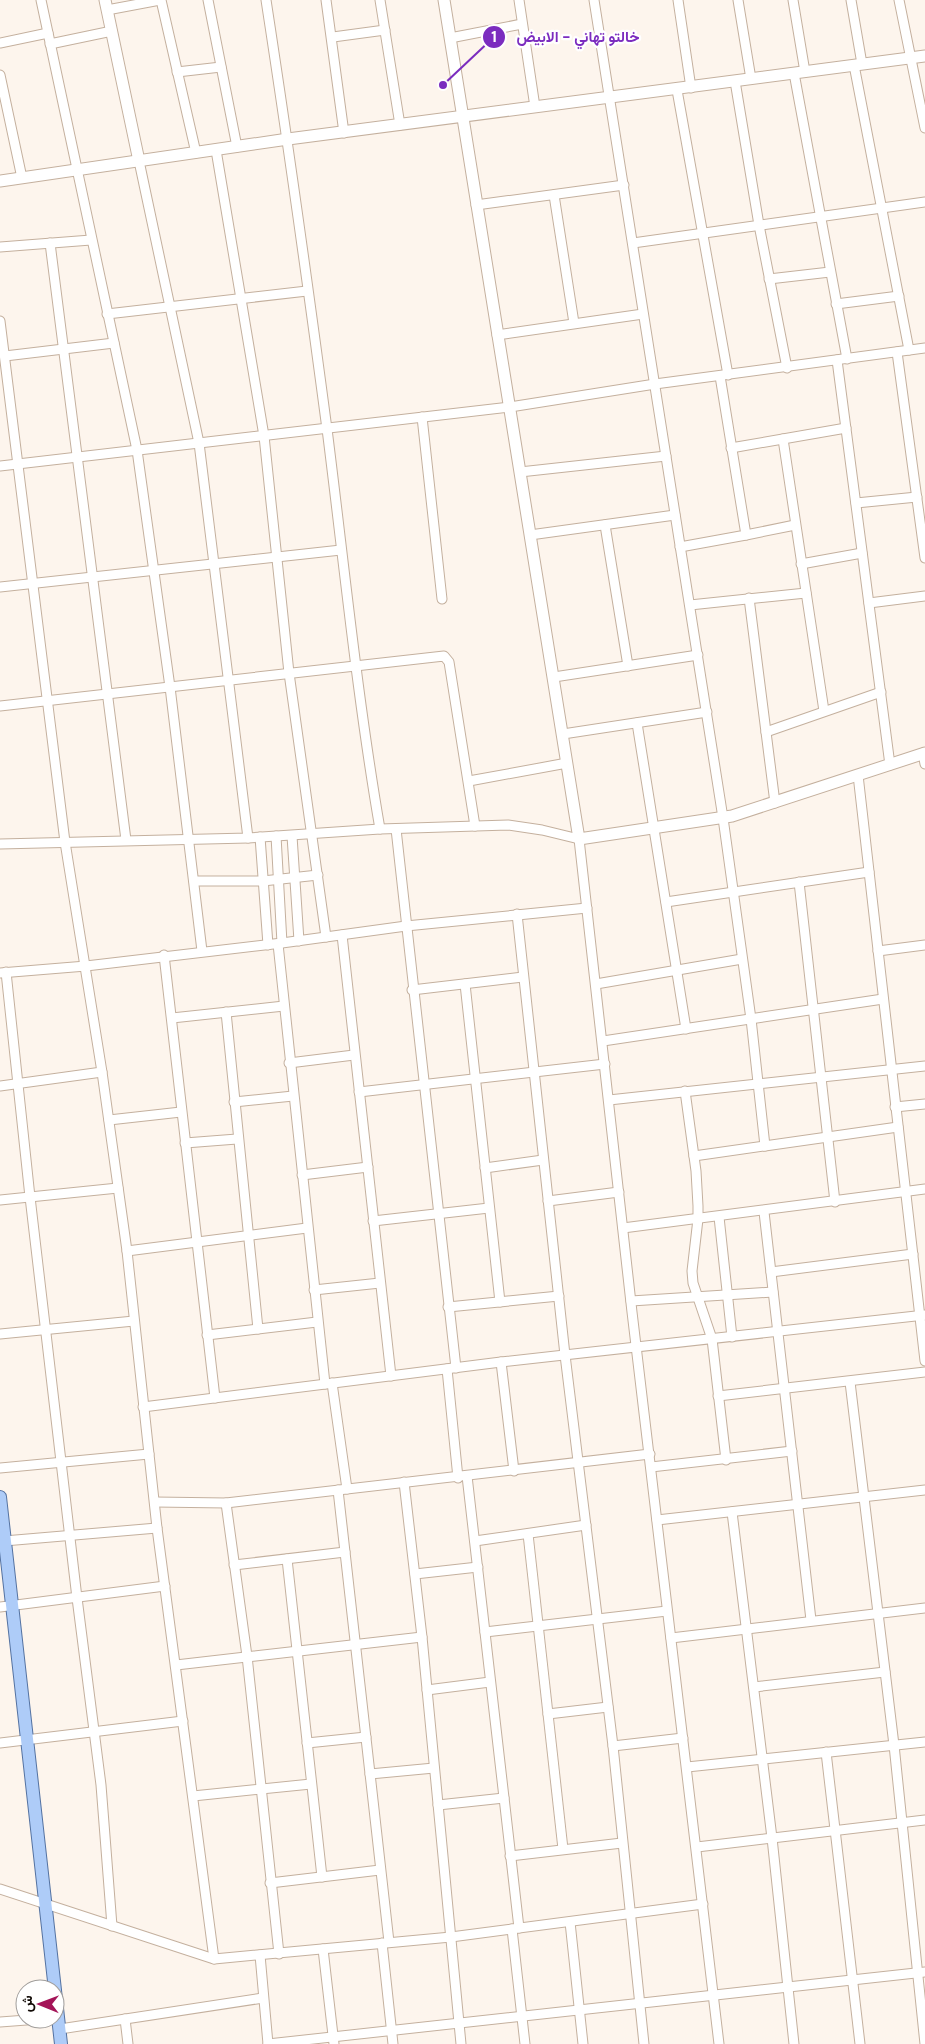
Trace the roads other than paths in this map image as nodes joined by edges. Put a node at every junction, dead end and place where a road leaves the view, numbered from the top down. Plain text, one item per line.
1 (41, 0) edge
2 (160, 0) edge
3 (208, 0) edge
4 (266, 0) edge
5 (326, 0) edge
6 (380, 0) edge
7 (444, 0) edge
8 (518, 0) edge
9 (594, 0) edge
10 (678, 0) edge
11 (738, 0) edge
12 (793, 0) edge
13 (852, 0) edge
14 (899, 0) edge
15 (106, 5) edge
16 (522, 24) junction
17 (385, 30) junction
18 (112, 31) junction
19 (48, 33) junction
20 (333, 37) junction
21 (450, 38) junction
22 (0, 43) edge
23 (50, 44) junction
24 (925, 56) edge
25 (910, 58) junction
26 (858, 65) junction
27 (221, 67) junction
28 (178, 72) junction
29 (800, 72) junction
30 (0, 75) edge
31 (751, 79) junction
32 (735, 81) junction
33 (691, 88) junction
34 (677, 90) junction
35 (610, 98) junction
36 (535, 108) junction
37 (4, 110) edge
38 (462, 117) junction
39 (400, 125) junction
40 (925, 128) edge
41 (344, 133) junction
42 (288, 139) junction
43 (237, 147) junction
44 (216, 150) junction
45 (196, 153) junction
46 (139, 161) junction
47 (76, 170) junction
48 (22, 178) junction
49 (0, 181) edge
50 (624, 185) junction
51 (554, 196) junction
52 (925, 202) edge
53 (476, 205) junction
54 (882, 208) junction
55 (819, 216) junction
56 (759, 225) junction
57 (703, 234) junction
58 (91, 240) junction
59 (50, 243) junction
60 (633, 243) junction
61 (0, 247) edge
62 (830, 272) junction
63 (769, 279) junction
64 (307, 291) junction
65 (899, 296) junction
66 (242, 299) junction
67 (836, 304) junction
68 (170, 307) junction
69 (107, 314) junction
70 (644, 314) junction
71 (574, 323) junction
72 (0, 327) edge
73 (497, 335) junction
74 (114, 343) junction
75 (925, 348) edge
76 (64, 349) junction
77 (909, 350) junction
78 (896, 352) junction
79 (5, 356) junction
80 (847, 358) junction
81 (837, 360) junction
82 (786, 368) junction
83 (724, 376) junction
84 (654, 384) junction
85 (510, 407) junction
86 (422, 418) junction
87 (327, 428) junction
88 (846, 428) junction
89 (264, 436) junction
90 (783, 440) junction
91 (199, 443) junction
92 (731, 448) junction
93 (137, 450) junction
94 (666, 456) junction
95 (77, 457) junction
96 (18, 464) junction
97 (0, 466) edge
98 (520, 472) junction
99 (917, 497) junction
100 (856, 503) junction
101 (674, 515) junction
102 (922, 516) edge
103 (605, 525) junction
104 (795, 525) junction
105 (530, 535) junction
106 (746, 535) junction
107 (680, 548) junction
108 (341, 550) junction
109 (862, 553) junction
110 (275, 557) junction
111 (925, 558) edge
112 (216, 564) junction
113 (801, 564) junction
114 (154, 570) junction
115 (92, 577) junction
116 (33, 584) junction
117 (0, 588) edge
118 (806, 593) junction
119 (925, 596) edge
120 (749, 598) junction
121 (442, 599) dead end
122 (869, 603) junction
123 (690, 605) junction
124 (698, 655) junction
125 (356, 665) junction
126 (628, 666) junction
127 (288, 673) junction
128 (554, 677) junction
129 (230, 680) junction
130 (170, 687) junction
131 (881, 692) junction
132 (107, 694) junction
133 (48, 701) junction
134 (0, 706) edge
135 (824, 711) junction
136 (707, 712) junction
137 (637, 723) junction
138 (766, 732) junction
139 (563, 734) junction
140 (924, 757) edge
141 (567, 763) junction
142 (890, 765) junction
143 (858, 775) junction
144 (469, 781) junction
145 (775, 803) junction
146 (723, 818) junction
147 (475, 826) junction
148 (380, 829) junction
149 (396, 829) junction
150 (654, 830) junction
151 (312, 835) junction
152 (276, 836) junction
153 (292, 836) junction
154 (260, 837) junction
155 (248, 838) junction
156 (189, 839) junction
157 (579, 839) junction
158 (126, 840) junction
159 (65, 842) junction
160 (0, 844) edge
161 (868, 872) junction
162 (318, 875) junction
163 (296, 878) junction
164 (279, 880) junction
165 (194, 881) junction
166 (263, 881) junction
167 (798, 882) junction
168 (734, 892) junction
169 (666, 902) junction
170 (587, 908) junction
171 (516, 914) junction
172 (406, 926) junction
173 (342, 935) junction
174 (326, 937) junction
175 (299, 941) junction
176 (280, 944) junction
177 (268, 945) junction
178 (925, 945) edge
179 (202, 951) junction
180 (878, 951) junction
181 (164, 955) junction
182 (742, 959) junction
183 (86, 966) junction
184 (676, 970) junction
185 (3, 972) edge
186 (523, 977) junction
187 (465, 984) junction
188 (596, 984) junction
189 (412, 990) junction
190 (883, 999) junction
191 (284, 1006) junction
192 (812, 1009) junction
193 (226, 1012) junction
194 (172, 1018) junction
195 (751, 1019) junction
196 (686, 1029) junction
197 (603, 1041) junction
198 (354, 1055) junction
199 (289, 1063) junction
200 (605, 1064) junction
201 (925, 1066) edge
202 (891, 1069) junction
203 (533, 1071) junction
204 (102, 1072) junction
205 (820, 1076) junction
206 (475, 1078) junction
207 (19, 1084) junction
208 (422, 1084) junction
209 (758, 1084) junction
210 (0, 1086) edge
211 (685, 1091) junction
212 (359, 1092) junction
213 (293, 1096) junction
214 (609, 1100) junction
215 (234, 1102) junction
216 (925, 1104) edge
217 (896, 1107) junction
218 (181, 1112) junction
219 (109, 1120) junction
220 (898, 1127) junction
221 (827, 1137) junction
222 (237, 1139) junction
223 (185, 1143) junction
224 (765, 1146) junction
225 (694, 1156) junction
226 (543, 1160) junction
227 (368, 1167) junction
228 (485, 1168) junction
229 (302, 1175) junction
230 (118, 1188) junction
231 (925, 1189) edge
232 (619, 1192) junction
233 (905, 1192) junction
234 (30, 1196) junction
235 (0, 1200) edge
236 (548, 1201) junction
237 (835, 1202) junction
238 (490, 1208) junction
239 (764, 1212) junction
240 (437, 1214) junction
241 (719, 1217) junction
242 (698, 1220) junction
243 (373, 1221) junction
244 (307, 1228) junction
245 (623, 1228) junction
246 (248, 1234) junction
247 (196, 1241) junction
248 (127, 1251) junction
249 (913, 1254) junction
250 (771, 1272) junction
251 (380, 1283) junction
252 (314, 1290) junction
253 (773, 1292) junction
254 (728, 1295) junction
255 (559, 1296) junction
256 (696, 1297) junction
257 (631, 1301) junction
258 (500, 1302) junction
259 (448, 1307) junction
260 (922, 1315) edge
261 (134, 1321) junction
262 (317, 1322) junction
263 (258, 1329) junction
264 (47, 1330) junction
265 (778, 1332) junction
266 (0, 1334) edge
267 (208, 1335) junction
268 (732, 1337) junction
269 (712, 1340) junction
270 (636, 1347) junction
271 (565, 1355) junction
272 (925, 1361) edge
273 (501, 1362) junction
274 (451, 1368) junction
275 (925, 1372) edge
276 (391, 1376) junction
277 (850, 1382) junction
278 (328, 1383) junction
279 (784, 1389) junction
280 (718, 1396) junction
281 (215, 1398) junction
282 (144, 1407) junction
283 (792, 1451) junction
284 (149, 1454) junction
285 (650, 1454) junction
286 (726, 1460) junction
287 (62, 1462) junction
288 (579, 1463) junction
289 (651, 1467) junction
290 (0, 1468) edge
291 (514, 1471) junction
292 (463, 1477) junction
293 (404, 1482) junction
294 (343, 1489) junction
295 (925, 1490) edge
296 (0, 1497) edge
297 (865, 1497) junction
298 (155, 1502) junction
299 (226, 1503) junction
300 (798, 1506) junction
301 (732, 1512) junction
302 (657, 1520) junction
303 (586, 1525) junction
304 (157, 1528) junction
305 (528, 1534) junction
306 (70, 1536) junction
307 (4, 1541) junction
308 (474, 1541) junction
309 (345, 1552) junction
310 (287, 1559) junction
311 (234, 1565) junction
312 (478, 1567) junction
313 (415, 1574) junction
314 (165, 1586) junction
315 (77, 1598) junction
316 (6, 1606) edge
317 (925, 1608) edge
318 (667, 1611) junction
319 (878, 1613) junction
320 (597, 1619) junction
321 (811, 1620) junction
322 (538, 1626) junction
323 (748, 1628) junction
324 (485, 1632) junction
325 (422, 1637) junction
326 (671, 1638) junction
327 (356, 1646) junction
328 (298, 1652) junction
329 (247, 1656) junction
330 (176, 1665) junction
331 (885, 1672) junction
332 (490, 1682) junction
333 (754, 1687) junction
334 (427, 1690) junction
335 (608, 1707) junction
336 (548, 1714) junction
337 (183, 1721) junction
338 (94, 1732) junction
339 (366, 1737) junction
340 (683, 1738) junction
341 (28, 1739) junction
342 (925, 1742) edge
343 (0, 1743) edge
344 (307, 1743) junction
345 (894, 1745) junction
346 (613, 1746) junction
347 (826, 1752) junction
348 (763, 1759) junction
349 (687, 1767) junction
350 (434, 1768) junction
351 (370, 1774) junction
352 (311, 1784) junction
353 (260, 1790) junction
354 (193, 1796) junction
355 (504, 1798) junction
356 (438, 1805) junction
357 (925, 1820) edge
358 (902, 1822) junction
359 (835, 1830) junction
360 (772, 1838) junction
361 (622, 1843) junction
362 (697, 1846) junction
363 (562, 1849) junction
364 (510, 1856) junction
365 (380, 1870) junction
366 (322, 1877) junction
367 (270, 1883) junction
368 (0, 1890) edge
369 (46, 1904) junction
370 (703, 1904) junction
371 (629, 1914) junction
372 (570, 1922) junction
373 (112, 1926) junction
374 (515, 1928) junction
375 (451, 1937) junction
376 (385, 1943) junction
377 (323, 1949) junction
378 (279, 1954) junction
379 (260, 1956) junction
380 (214, 1959) junction
381 (921, 1972) edge
382 (54, 1979) edge
383 (853, 1980) junction
384 (788, 1987) junction
385 (714, 1996) junction
386 (263, 1998) junction
387 (639, 2004) junction
388 (579, 2010) junction
389 (521, 2016) junction
390 (125, 2018) junction
391 (15, 2021) edge
392 (65, 2021) edge
393 (0, 2022) edge
394 (459, 2024) junction
395 (59, 2029) edge
396 (392, 2030) junction
397 (334, 2040) edge
398 (61, 2044) edge
399 (128, 2044) edge
400 (268, 2044) edge
401 (393, 2044) edge
402 (461, 2044) edge
403 (524, 2044) edge
404 (583, 2044) edge
405 (644, 2044) edge
406 (719, 2044) edge
407 (794, 2044) edge
408 (860, 2044) edge
409 (925, 2044) edge

1 - 19 street
2 - 15 street
2 - 28 street
3 - 27 street
4 - 42 street
5 - 20 street
6 - 17 street
7 - 21 street
8 - 16 street
9 - 35 street
10 - 33 street
11 - 31 street
12 - 29 street
13 - 26 street
14 - 25 street
15 - 18 street
16 - 21 street
16 - 36 street
17 - 20 street
17 - 39 street
18 - 23 street
18 - 46 street
19 - 22 street
19 - 23 street
20 - 41 street
21 - 38 street
23 - 47 street
24 - 25 street
25 - 26 street
25 - 40 street
26 - 29 street
26 - 54 street
27 - 28 street
27 - 43 street
28 - 45 street
29 - 31 street
29 - 55 street
30 - 37 street
31 - 32 street
32 - 33 street
32 - 56 street
33 - 34 street
34 - 35 street
34 - 57 street
35 - 36 street
35 - 50 street
36 - 38 street
37 - 48 street
38 - 39 street
38 - 53 street
39 - 41 street
41 - 42 street
42 - 43 street
42 - 64 street
43 - 44 street
44 - 45 street
44 - 66 street
45 - 46 street
46 - 47 street
46 - 68 street
47 - 48 street
47 - 58 street
48 - 49 street
50 - 51 street
50 - 60 street
51 - 53 street
51 - 71 street
52 - 54 street
53 - 73 street
54 - 55 street
54 - 65 street
55 - 56 street
55 - 62 street
56 - 57 street
56 - 63 street
57 - 60 street
57 - 83 street
58 - 59 street
58 - 69 street
59 - 61 street
59 - 76 street
60 - 70 street
62 - 63 street
62 - 67 street
63 - 82 street
64 - 66 street
64 - 87 street
65 - 67 street
65 - 77 street
66 - 68 street
66 - 89 street
67 - 80 street
68 - 69 street
68 - 91 street
69 - 74 street
70 - 71 street
70 - 84 street
71 - 73 street
72 - 79 street
73 - 85 street
74 - 76 street
74 - 93 street
75 - 77 street
76 - 79 street
76 - 95 street
77 - 78 street
78 - 80 street
78 - 99 street
79 - 96 street
80 - 81 street
81 - 82 street
81 - 88 street
82 - 83 street
83 - 84 street
83 - 92 street
84 - 85 street
84 - 94 street
85 - 86 street
85 - 98 street
86 - 87 street
86 - 121 street
87 - 89 street
87 - 108 street
88 - 90 street
88 - 100 street
89 - 91 street
89 - 110 street
90 - 92 street
90 - 104 street
91 - 93 street
91 - 112 street
92 - 106 street
93 - 95 street
93 - 114 street
94 - 98 street
94 - 101 street
95 - 96 street
95 - 115 street
96 - 97 street
96 - 116 street
98 - 105 street
99 - 100 street
99 - 102 street
100 - 109 street
101 - 103 street
101 - 107 street
102 - 111 street
103 - 105 street
103 - 126 street
104 - 106 street
104 - 113 street
105 - 128 street
106 - 107 street
107 - 123 street
108 - 110 street
108 - 125 street
109 - 113 street
109 - 122 street
110 - 112 street
110 - 127 street
112 - 114 street
112 - 129 street
113 - 118 street
114 - 115 street
114 - 130 street
115 - 116 street
115 - 132 street
116 - 117 street
116 - 133 street
118 - 120 street
118 - 135 street
119 - 122 street
120 - 123 street
120 - 138 street
122 - 131 street
123 - 124 street
124 - 126 street
124 - 136 street
125 - 127 street
125 - 144 street
125 - 148 street
126 - 128 street
127 - 129 street
127 - 151 street
128 - 139 street
129 - 130 street
129 - 155 street
130 - 132 street
130 - 156 street
131 - 135 street
131 - 142 street
132 - 133 street
132 - 158 street
133 - 134 street
133 - 159 street
135 - 138 street
136 - 137 street
136 - 146 street
137 - 139 street
137 - 150 street
138 - 145 street
139 - 141 street
140 - 142 street
141 - 144 street
141 - 157 street
142 - 143 street
143 - 145 street
143 - 161 street
144 - 147 street
145 - 146 street
146 - 150 street
146 - 168 street
147 - 149 street
147 - 157 street
148 - 149 street
148 - 151 street
149 - 172 street
150 - 157 street
150 - 169 street
151 - 153 street
151 - 162 street
152 - 153 street
152 - 154 street
152 - 164 street
153 - 163 street
154 - 155 street
154 - 166 street
155 - 156 street
156 - 158 street
156 - 165 street
157 - 170 street
158 - 159 street
159 - 160 street
159 - 183 street
161 - 167 street
161 - 180 street
162 - 163 street
162 - 174 street
163 - 164 street
163 - 175 street
164 - 166 street
164 - 176 street
165 - 166 street
165 - 179 street
166 - 177 street
167 - 168 street
167 - 192 street
168 - 169 street
168 - 182 street
169 - 184 street
170 - 171 street
170 - 188 street
171 - 172 street
171 - 186 street
172 - 173 street
172 - 189 street
173 - 174 street
173 - 198 street
174 - 175 street
175 - 176 street
176 - 177 street
176 - 191 street
177 - 179 street
178 - 180 street
179 - 181 street
180 - 190 street
181 - 183 street
181 - 194 street
182 - 184 street
182 - 195 street
183 - 185 street
183 - 204 street
184 - 188 street
184 - 196 street
185 - 207 street
186 - 187 street
186 - 203 street
187 - 189 street
187 - 206 street
188 - 197 street
189 - 208 street
190 - 192 street
190 - 202 street
191 - 193 street
191 - 199 street
192 - 195 street
192 - 205 street
193 - 194 street
193 - 215 street
194 - 218 street
195 - 196 street
195 - 209 street
196 - 197 street
197 - 200 street
198 - 199 street
198 - 212 street
199 - 213 street
200 - 203 street
200 - 214 street
201 - 202 street
202 - 205 street
202 - 217 street
203 - 206 street
203 - 226 street
204 - 207 street
204 - 219 street
205 - 209 street
205 - 221 street
206 - 208 street
206 - 228 street
207 - 210 street
207 - 234 street
208 - 212 street
208 - 240 street
209 - 211 street
209 - 224 street
211 - 214 street
211 - 225 street
212 - 227 street
213 - 215 street
213 - 229 street
214 - 232 street
215 - 222 street
216 - 217 street
217 - 220 street
218 - 219 street
218 - 223 street
219 - 230 street
220 - 221 street
220 - 233 street
221 - 224 street
221 - 237 street
222 - 223 street
222 - 246 street
223 - 247 street
224 - 225 street
225 - 242 street
226 - 228 street
226 - 236 street
227 - 229 street
227 - 243 street
228 - 238 street
229 - 244 street
230 - 234 street
230 - 248 street
231 - 233 street
232 - 236 street
232 - 245 street
233 - 237 street
233 - 249 street
234 - 235 street
234 - 264 street
236 - 255 street
237 - 239 street
238 - 240 street
238 - 258 street
239 - 241 street
239 - 250 street
240 - 243 street
240 - 259 street
241 - 242 street
241 - 254 street
242 - 245 street
242 - 256 street
243 - 251 street
244 - 246 street
244 - 252 street
245 - 257 street
246 - 247 street
246 - 263 street
247 - 248 street
247 - 267 street
248 - 261 street
249 - 250 street
249 - 260 street
250 - 253 street
251 - 252 street
251 - 276 street
252 - 262 street
253 - 254 street
253 - 265 street
254 - 256 street
254 - 268 street
255 - 258 street
255 - 271 street
256 - 257 street
256 - 269 street
257 - 270 street
258 - 259 street
259 - 274 street
260 - 265 street
260 - 272 street
261 - 264 street
261 - 282 street
262 - 263 street
262 - 278 street
263 - 267 street
264 - 266 street
264 - 287 street
265 - 268 street
265 - 279 street
267 - 281 street
268 - 269 street
269 - 270 street
269 - 280 street
270 - 271 street
270 - 285 street
271 - 273 street
271 - 288 street
273 - 274 street
273 - 291 street
274 - 276 street
274 - 292 street
275 - 277 street
276 - 278 street
277 - 279 street
277 - 297 street
278 - 281 street
278 - 294 street
279 - 280 street
279 - 283 street
280 - 286 street
281 - 282 street
282 - 284 street
283 - 286 street
283 - 300 street
284 - 287 street
284 - 298 street
285 - 288 street
285 - 289 street
286 - 289 street
287 - 290 street
287 - 306 street
288 - 291 street
288 - 303 street
289 - 302 street
291 - 292 street
292 - 293 street
292 - 308 street
293 - 294 street
293 - 313 street
294 - 299 street
294 - 309 street
295 - 297 street
296 - 307 main road
297 - 300 street
297 - 319 street
298 - 299 street
298 - 304 street
299 - 311 street
300 - 301 street
300 - 321 street
301 - 302 street
301 - 323 street
302 - 318 street
303 - 305 street
303 - 320 street
304 - 306 street
304 - 314 street
305 - 308 street
305 - 322 street
306 - 307 street
306 - 315 street
307 - 316 main road
308 - 312 street
309 - 310 street
309 - 327 street
310 - 311 street
310 - 328 street
311 - 329 street
312 - 313 street
312 - 324 street
313 - 325 street
314 - 315 street
314 - 330 street
315 - 316 street
315 - 338 street
316 - 341 main road
317 - 319 street
318 - 320 street
318 - 326 street
319 - 321 street
319 - 331 street
320 - 322 street
320 - 335 street
321 - 323 street
322 - 324 street
322 - 336 street
323 - 326 street
323 - 333 street
324 - 332 street
325 - 327 street
325 - 334 street
326 - 340 street
327 - 328 street
327 - 339 street
328 - 329 street
328 - 344 street
329 - 330 street
329 - 353 street
330 - 337 street
331 - 333 street
331 - 345 street
332 - 334 street
332 - 355 street
333 - 348 street
334 - 350 street
335 - 336 street
335 - 346 street
336 - 363 street
337 - 338 street
337 - 354 street
338 - 341 street
338 - 373 street
339 - 344 street
339 - 351 street
340 - 346 street
340 - 349 street
341 - 343 street
341 - 369 main road
342 - 345 street
344 - 352 street
345 - 347 street
345 - 358 street
346 - 361 street
347 - 348 street
347 - 359 street
348 - 349 street
348 - 360 street
349 - 362 street
350 - 351 street
350 - 356 street
351 - 365 street
352 - 353 street
352 - 366 street
353 - 354 street
353 - 367 street
354 - 380 street
355 - 356 street
355 - 364 street
356 - 375 street
357 - 358 street
358 - 359 street
358 - 381 street
359 - 360 street
359 - 383 street
360 - 362 street
360 - 384 street
361 - 363 street
361 - 371 street
362 - 370 street
363 - 364 street
364 - 374 street
365 - 366 street
365 - 376 street
366 - 367 street
367 - 378 street
368 - 369 street
369 - 373 street
369 - 382 main road
370 - 371 street
370 - 385 street
371 - 372 street
371 - 387 street
372 - 374 street
372 - 388 street
373 - 380 street
374 - 375 street
374 - 389 street
375 - 376 street
375 - 394 street
376 - 377 street
376 - 396 street
377 - 378 street
377 - 397 street
378 - 379 street
379 - 380 street
379 - 386 street
381 - 383 street
381 - 409 street
383 - 384 street
383 - 408 street
384 - 385 street
384 - 407 street
385 - 387 street
385 - 406 street
386 - 390 street
386 - 400 street
387 - 388 street
387 - 405 street
388 - 389 street
388 - 404 street
389 - 394 street
389 - 403 street
390 - 392 street
390 - 399 street
391 - 393 street
394 - 396 street
394 - 402 street
395 - 398 main road
396 - 397 street
396 - 401 street
397 - 400 street

